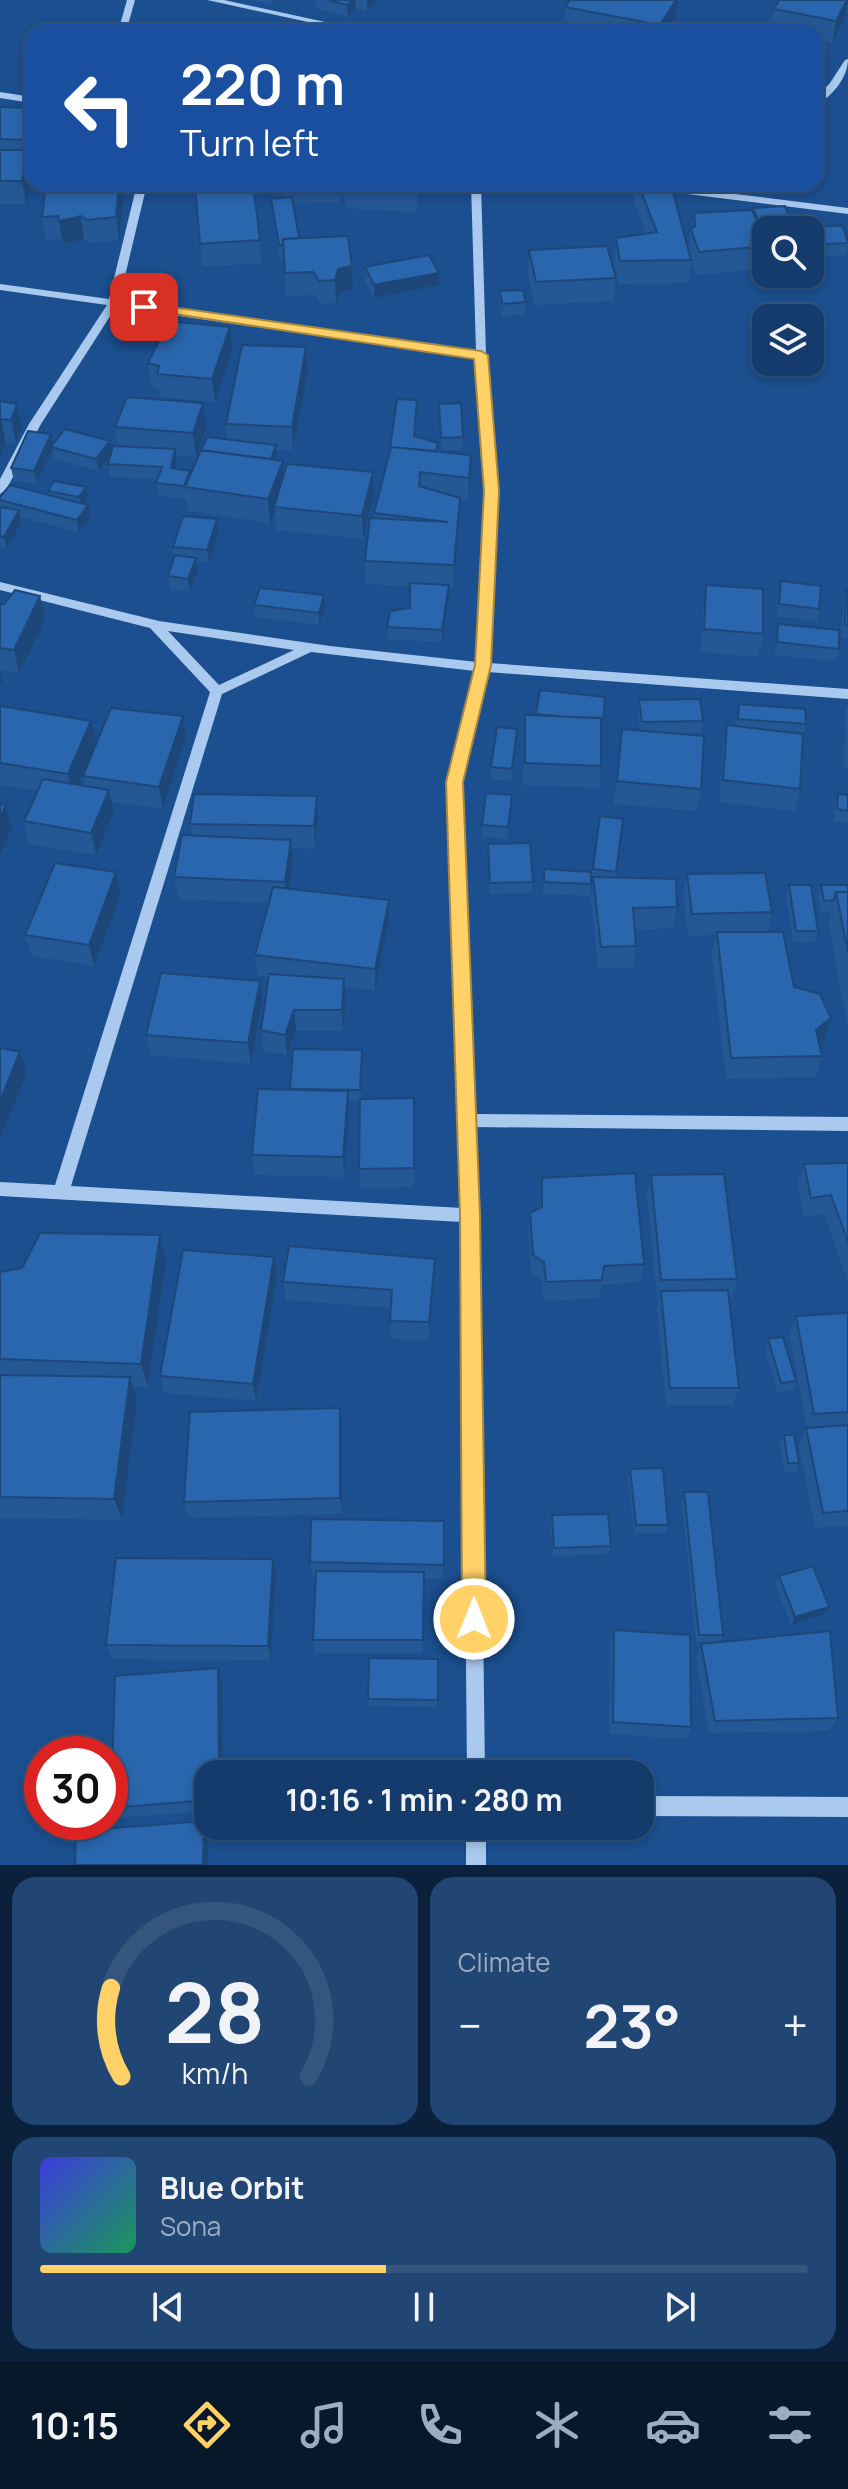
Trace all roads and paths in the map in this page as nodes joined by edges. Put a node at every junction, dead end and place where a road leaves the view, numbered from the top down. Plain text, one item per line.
1 (131, 0) edge
2 (211, 0) edge
3 (124, 24) edge
4 (328, 24) edge
5 (848, 62) edge
6 (0, 95) edge
7 (824, 95) edge
8 (24, 99) edge
9 (140, 192) edge
10 (476, 192) edge
11 (695, 192) edge
12 (848, 211) edge
13 (0, 287) edge
14 (114, 302) junction
15 (481, 355) junction
16 (0, 490) edge
17 (0, 586) edge
18 (155, 625) junction
19 (307, 649) junction
20 (483, 665) junction
21 (217, 691) junction
22 (848, 694) edge
23 (465, 1120) junction
24 (848, 1124) edge
25 (0, 1189) edge
26 (61, 1192) junction
27 (470, 1215) junction
28 (476, 1760) edge
29 (654, 1806) edge
30 (848, 1807) edge
31 (476, 1840) edge
32 (476, 1865) edge

1 - 3 street
2 - 4 street
5 - 7 street
6 - 8 street
9 - 14 street
10 - 15 street
11 - 12 street
13 - 14 street
14 - 15 street
14 - 16 street
15 - 20 street
17 - 18 street
18 - 19 street
18 - 21 street
19 - 20 street
19 - 21 street
20 - 22 street
20 - 23 street
21 - 26 street
23 - 24 street
23 - 27 street
25 - 26 street
26 - 27 street
27 - 28 street
29 - 30 street
31 - 32 street

